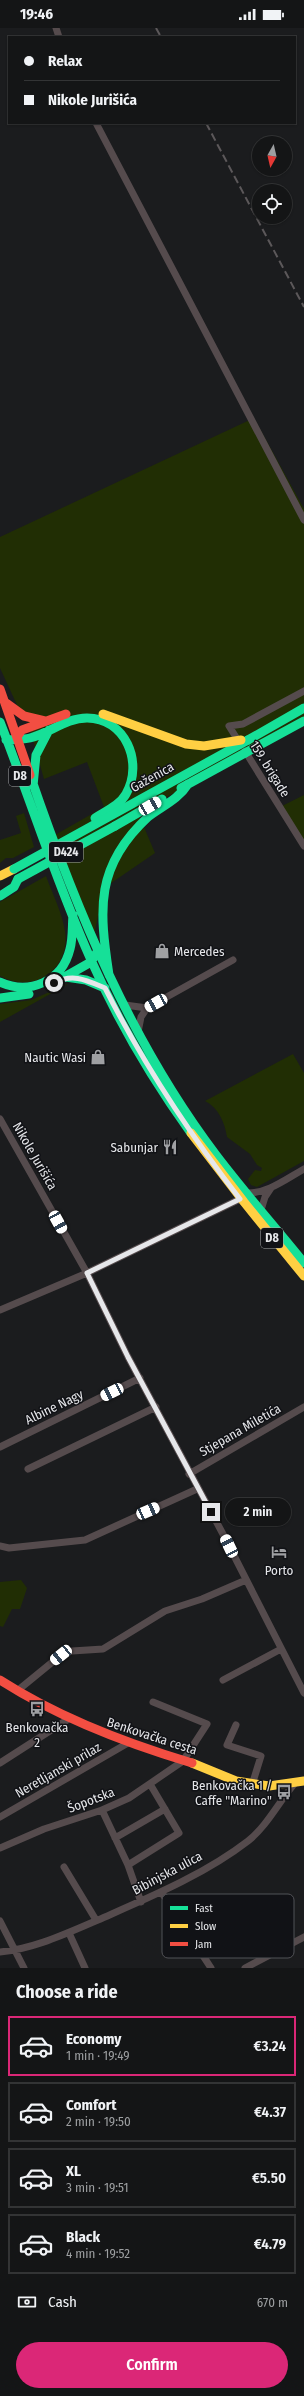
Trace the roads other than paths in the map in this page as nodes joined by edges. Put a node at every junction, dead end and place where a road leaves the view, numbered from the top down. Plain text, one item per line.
1 (97, 124) edge
2 (304, 520) edge
3 (0, 689) edge
4 (304, 691) edge
5 (6, 703) junction
6 (304, 708) edge
7 (102, 717) junction
8 (304, 721) edge
9 (0, 722) edge
10 (48, 725) junction
11 (17, 737) junction
12 (6, 740) junction
13 (248, 740) junction
14 (188, 784) junction
15 (33, 786) junction
16 (74, 835) junction
17 (304, 846) edge
18 (0, 876) edge
19 (18, 878) junction
20 (0, 889) edge
21 (0, 896) edge
22 (73, 915) junction
23 (97, 952) junction
24 (233, 960) dead end
25 (92, 962) junction
26 (109, 975) junction
27 (66, 977) junction
28 (0, 982) edge
29 (105, 988) junction
30 (0, 998) edge
31 (125, 1005) junction
32 (147, 1008) junction
33 (138, 1032) junction
34 (0, 1119) edge
35 (304, 1169) edge
36 (271, 1188) junction
37 (243, 1196) junction
38 (261, 1210) junction
39 (304, 1263) edge
40 (87, 1273) junction
41 (304, 1276) edge
42 (0, 1310) edge
43 (140, 1378) junction
44 (156, 1407) junction
45 (304, 1407) edge
46 (0, 1447) edge
47 (28, 1469) dead end
48 (189, 1474) junction
49 (197, 1489) junction
50 (0, 1546) edge
51 (246, 1580) junction
52 (281, 1650) junction
53 (0, 1680) edge
54 (223, 1680) dead end
55 (17, 1691) junction
56 (304, 1693) edge
57 (153, 1702) dead end
58 (70, 1718) junction
59 (236, 1725) dead end
60 (128, 1743) junction
61 (183, 1760) junction
62 (0, 1762) edge
63 (300, 1781) edge
64 (150, 1784) junction
65 (252, 1785) junction
66 (165, 1809) junction
67 (102, 1810) junction
68 (0, 1816) edge
69 (115, 1838) junction
70 (0, 1848) edge
71 (128, 1865) junction
72 (64, 1867) dead end
73 (162, 1893) joint
74 (141, 1902) junction
75 (96, 1920) junction
76 (0, 1921) edge
77 (69, 1933) junction
78 (303, 1939) edge
79 (294, 1944) edge
80 (15, 1950) junction
81 (0, 1952) edge
82 (204, 1958) edge
83 (265, 1958) edge
84 (24, 1968) edge
85 (85, 1968) edge
86 (211, 1968) edge
87 (245, 1968) edge

1 - 2 street
3 - 5 main road, D8
4 - 17 street, 159. brigade
5 - 10 main road
5 - 11 main road, D8
6 - 13 main road, Gaženica / D424
7 - 10 main road
7 - 13 main road, bridge
7 - 16 main road
8 - 14 main road, Gaženica / D424, bridge
9 - 12 main road, D8
10 - 11 main road
10 - 15 main road
11 - 12 main road
11 - 15 main road, D8
12 - 22 main road, D8
13 - 16 main road, Gaženica / D424, bridge
14 - 19 main road, Gaženica / D424, bridge
14 - 26 main road
15 - 23 main road, D8
16 - 18 main road, Gaženica / D424, bridge
19 - 20 main road, D424
19 - 21 main road
22 - 25 main road, D8
22 - 28 main road
23 - 25 main road
23 - 26 main road, D8
24 - 32 street
25 - 27 main road
25 - 29 main road, D8
26 - 31 main road, D8
27 - 29 main road
27 - 30 main road
29 - 37 main road, D8
31 - 32 street
31 - 33 main road, D8
32 - 33 street
33 - 37 main road, D8
34 - 40 street, Nikole Jurišića
35 - 36 street
36 - 37 street
36 - 38 street
37 - 38 main road, D8
37 - 40 street
37 - 41 main road, D8
38 - 39 main road, D8
40 - 42 street
40 - 43 street, Nikole Jurišića
43 - 44 street, Nikole Jurišića
43 - 46 street, Albine Nagy
44 - 47 street
44 - 48 street, Nikole Jurišića
45 - 48 street, Stjepana Miletića
48 - 49 street, Nikole Jurišića
49 - 50 street
49 - 51 street, Nikole Jurišića
51 - 52 street, Nikole Jurišića
51 - 55 street
52 - 54 street
52 - 56 street, Nikole Jurišića
53 - 55 main road, Benkovačka cesta
55 - 58 main road, Benkovačka cesta
57 - 61 street
58 - 60 main road, Benkovačka cesta
58 - 62 street
59 - 65 street
60 - 61 main road, Benkovačka cesta
60 - 68 street, Neretljanski prilaz
61 - 64 street, Šopotska
61 - 65 main road, Benkovačka cesta
63 - 65 main road, Benkovačka cesta
63 - 73 street, Bibinjska ulica
64 - 66 street
64 - 67 street, Šopotska
66 - 69 street
66 - 71 street
67 - 69 street
67 - 70 street, Šopotska
69 - 71 street
71 - 74 street
72 - 75 street
73 - 74 street, Bibinjska ulica
74 - 75 street, Bibinjska ulica
75 - 77 street, Bibinjska ulica
76 - 80 street
77 - 80 street, Bibinjska ulica
77 - 85 street
78 - 79 street
80 - 81 street, Bibinjska ulica
80 - 84 street
82 - 86 street
83 - 87 street

